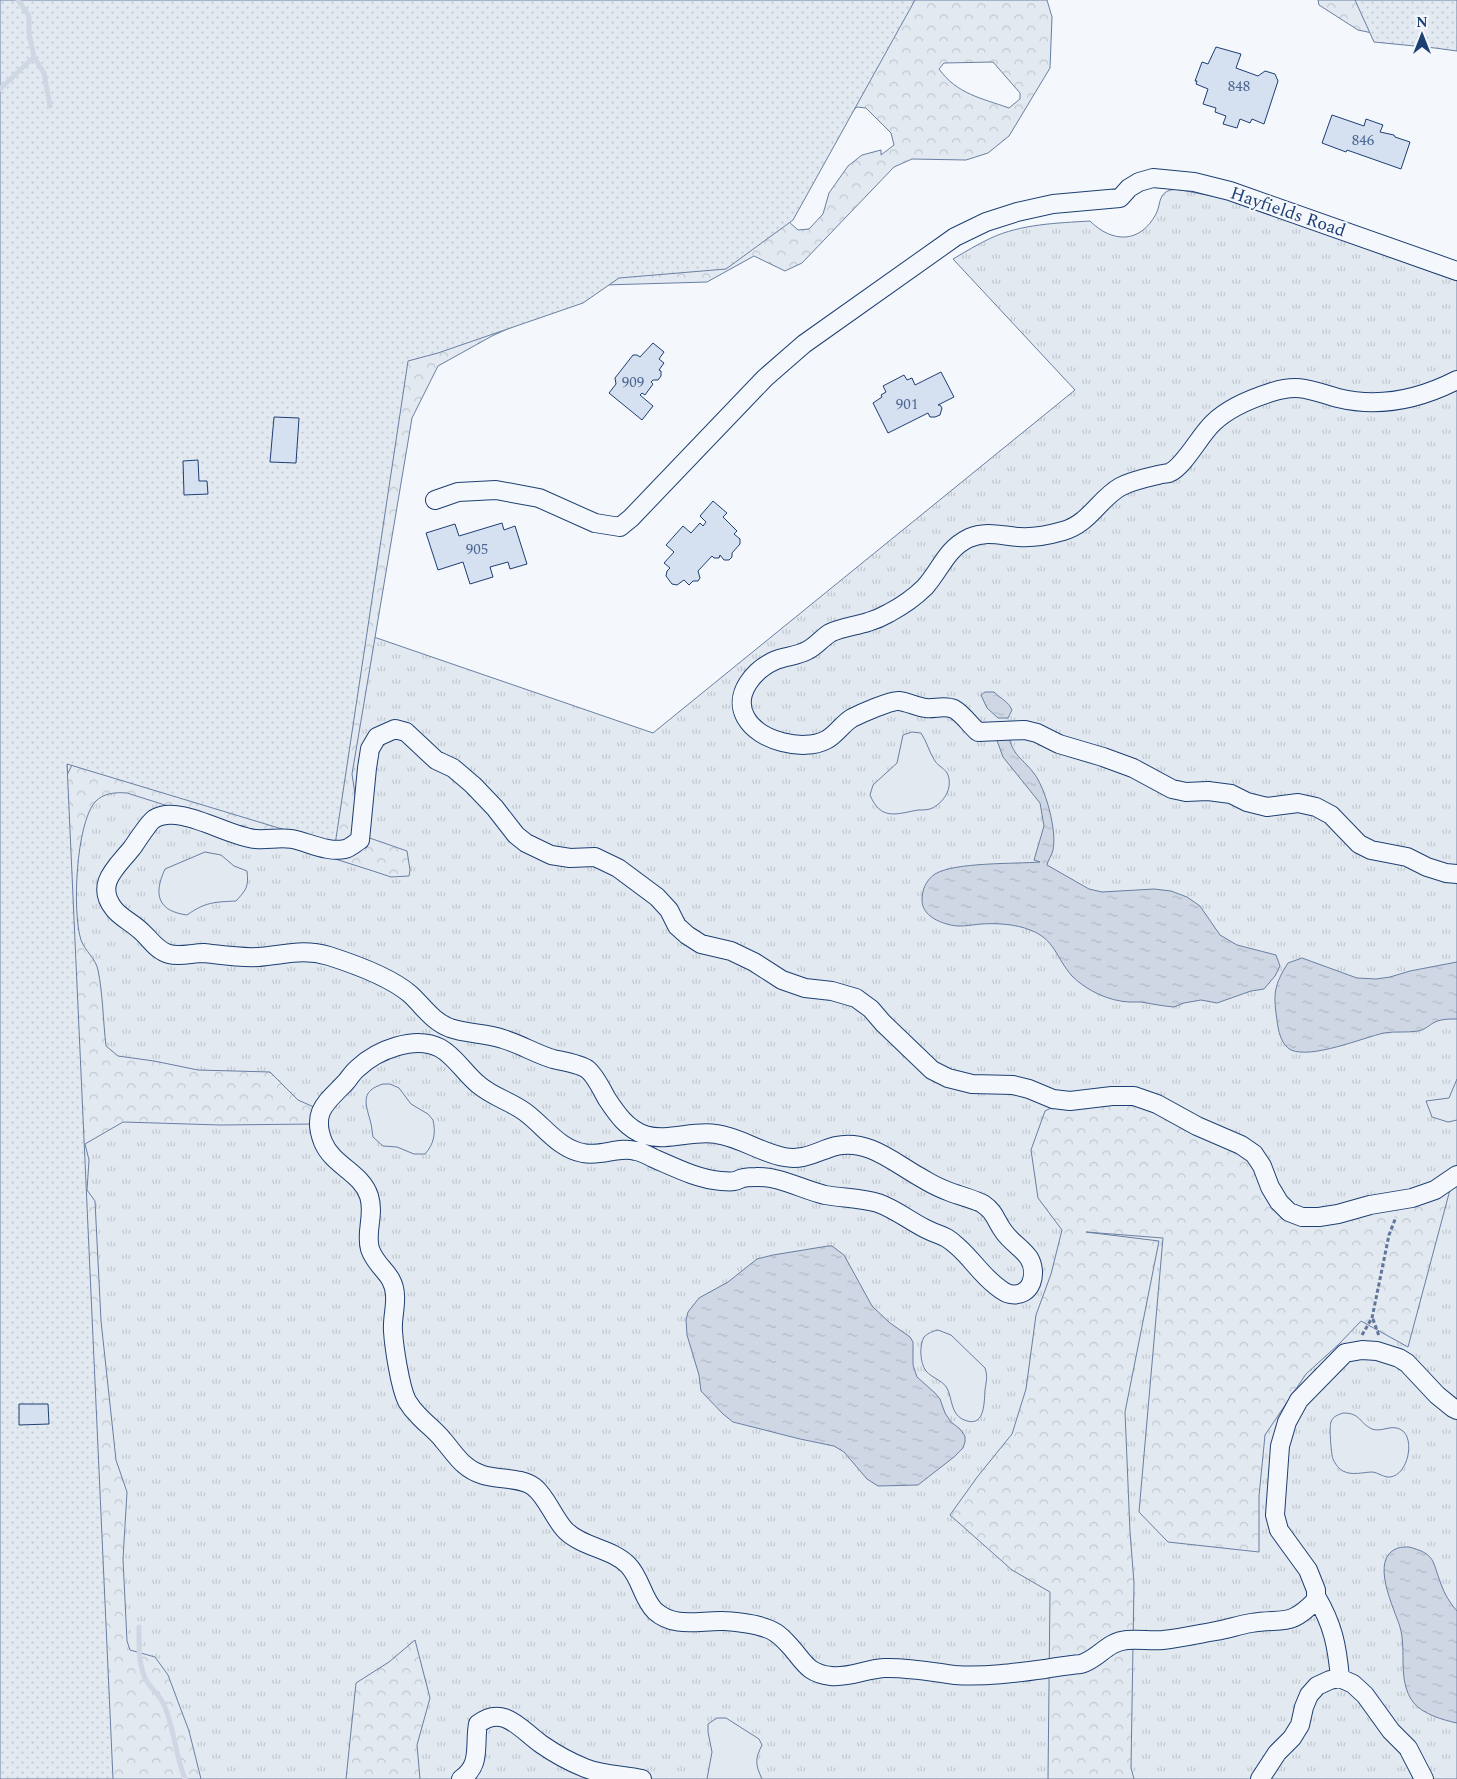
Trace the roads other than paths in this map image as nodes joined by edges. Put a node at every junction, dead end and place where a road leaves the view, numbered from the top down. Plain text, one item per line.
1 (1457, 272) edge
2 (1457, 380) edge
3 (435, 500) dead end
4 (1457, 874) edge
5 (1457, 1175) edge
6 (1457, 1410) edge
7 (1316, 1596) junction
8 (1340, 1678) junction
9 (461, 1779) edge
10 (642, 1779) edge
11 (1260, 1779) edge
12 (1424, 1779) edge

1 - 3 street, Hayfields Road
2 - 4 street
5 - 7 street
6 - 7 street
7 - 8 street
8 - 11 street
8 - 12 street
9 - 10 street

